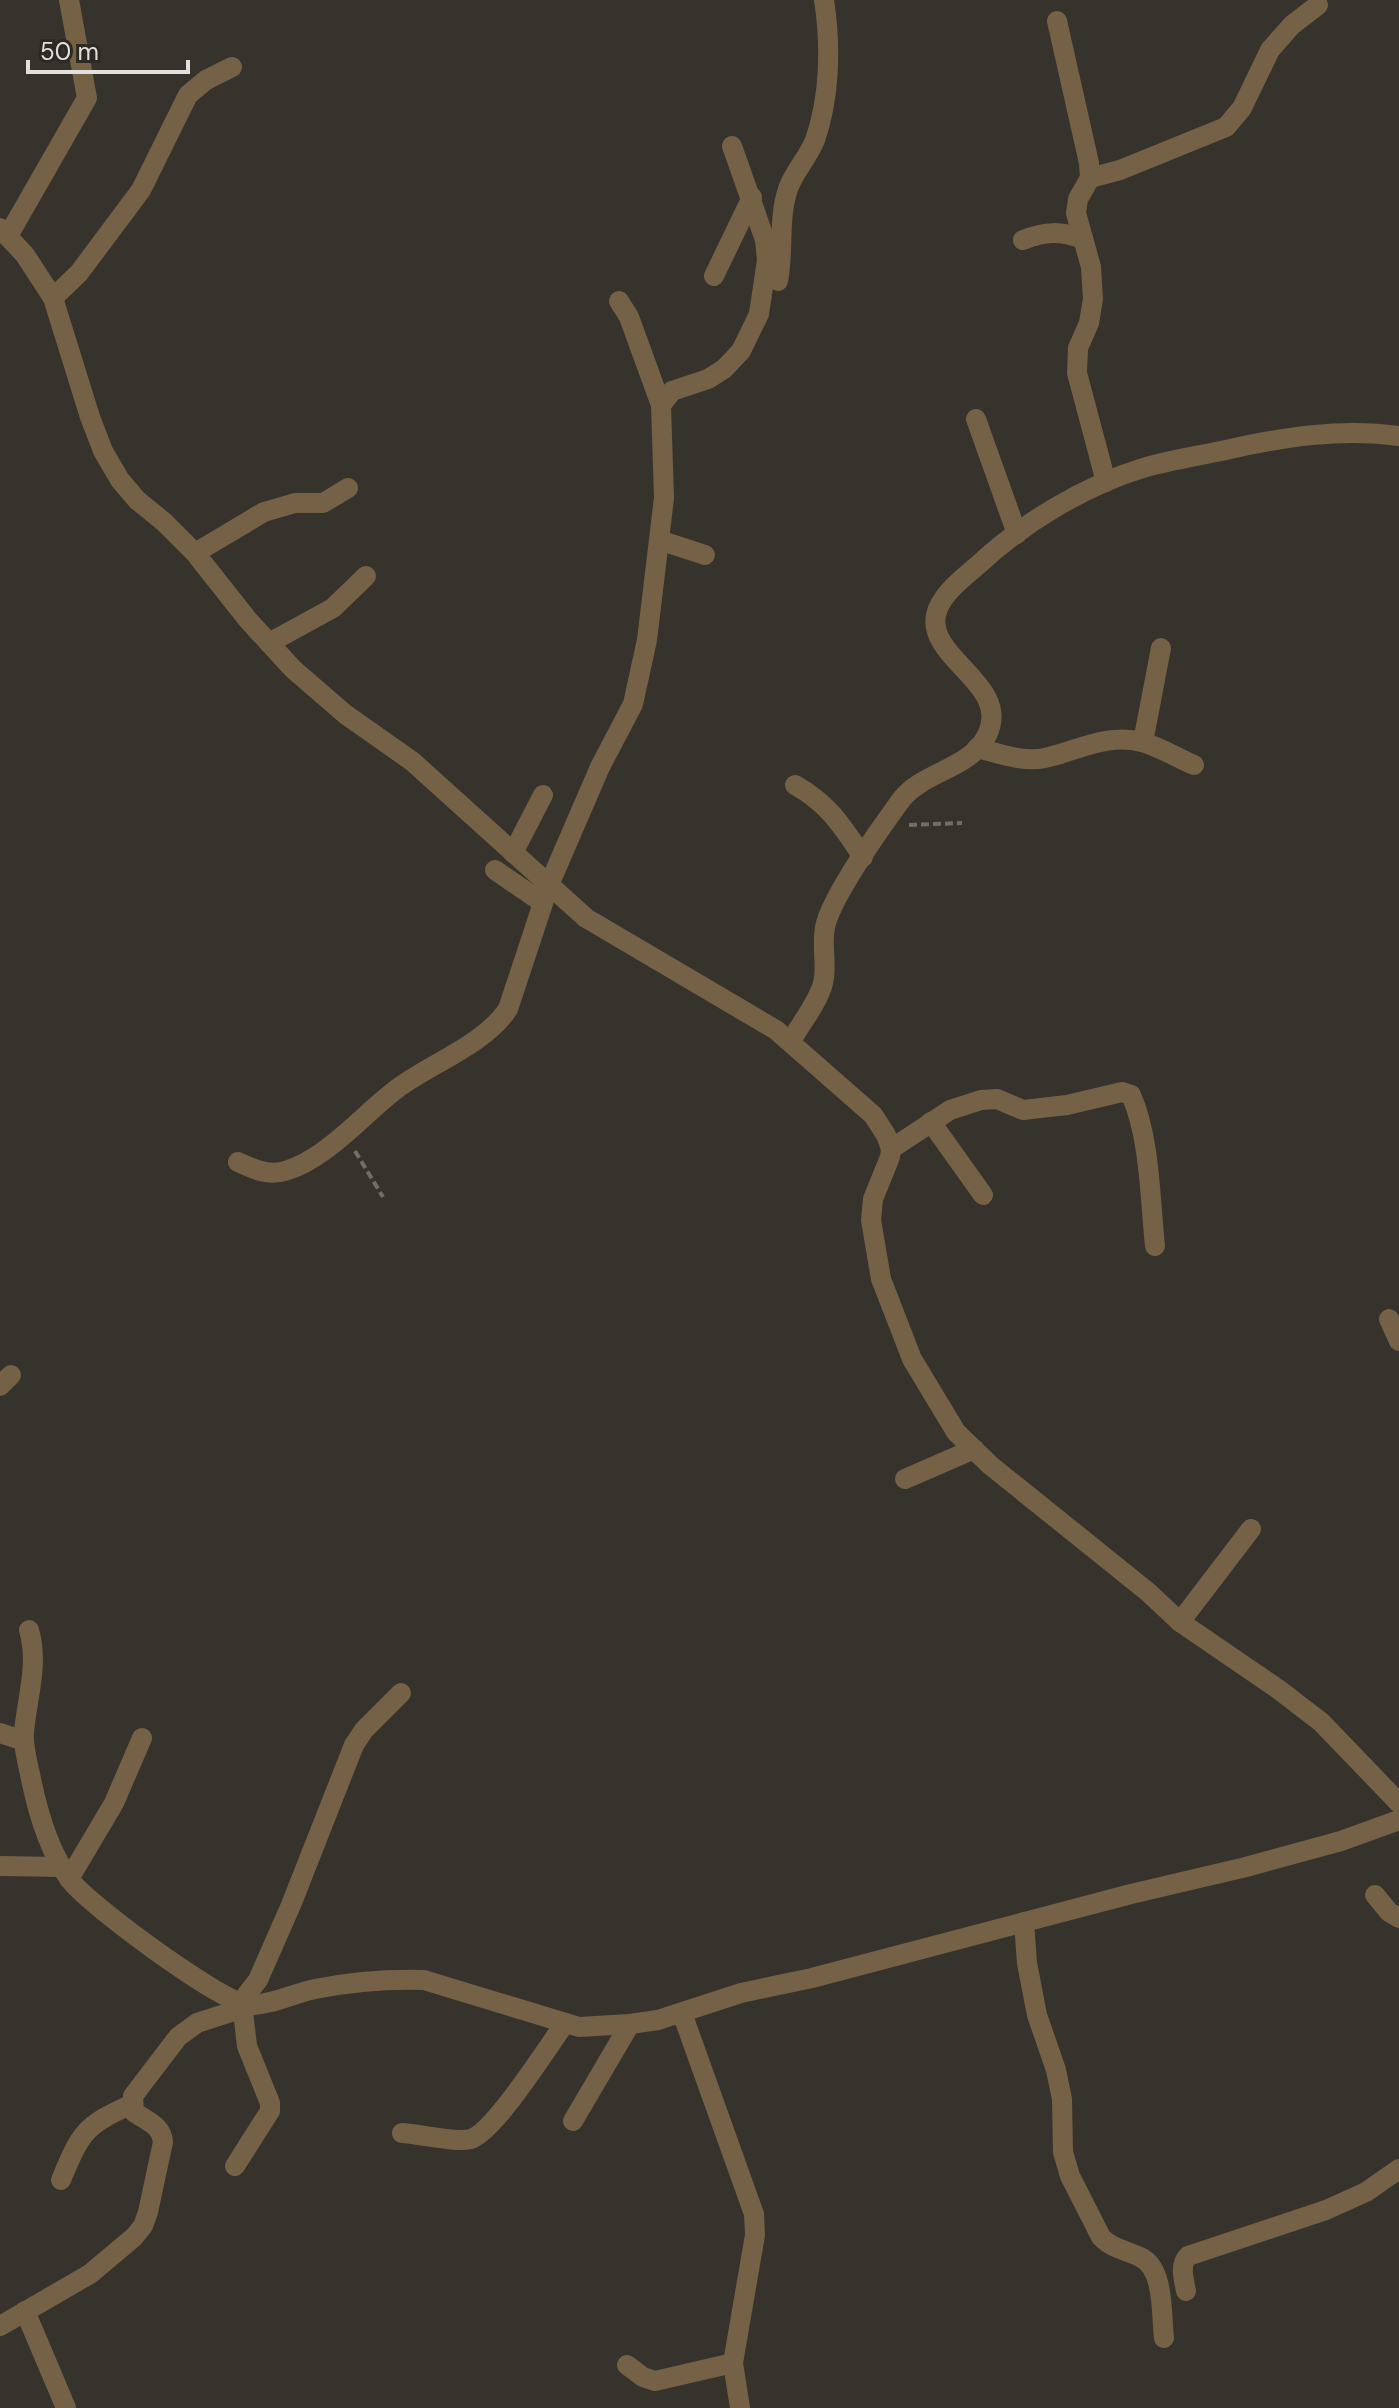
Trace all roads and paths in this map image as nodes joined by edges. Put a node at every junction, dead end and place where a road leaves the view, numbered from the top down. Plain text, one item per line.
1 (69, 0) edge
2 (824, 0) edge
3 (1318, 5) dead end
4 (1057, 21) dead end
5 (232, 67) dead end
6 (732, 146) dead end
7 (1090, 178) junction
8 (752, 197) junction
9 (4, 232) edge
10 (1083, 239) junction
11 (1023, 240) dead end
12 (714, 276) dead end
13 (53, 298) junction
14 (619, 301) dead end
15 (750, 336) junction
16 (661, 405) junction
17 (976, 419) dead end
18 (1399, 436) edge
19 (1106, 482) junction
20 (348, 488) dead end
21 (1017, 534) junction
22 (659, 540) junction
23 (195, 553) junction
24 (705, 555) dead end
25 (366, 576) dead end
26 (269, 643) junction
27 (1161, 648) dead end
28 (1143, 742) junction
29 (977, 748) junction
30 (1194, 765) dead end
31 (795, 785) dead end
32 (543, 795) dead end
33 (962, 823) dead end
34 (884, 825) junction
35 (513, 853) junction
36 (863, 857) junction
37 (495, 870) dead end
38 (546, 894) junction
39 (791, 1041) junction
40 (931, 1122) junction
41 (344, 1134) junction
42 (891, 1149) junction
43 (238, 1162) dead end
44 (983, 1195) dead end
45 (383, 1197) dead end
46 (1155, 1246) dead end
47 (1389, 1319) dead end
48 (1399, 1341) edge
49 (974, 1449) junction
50 (905, 1479) dead end
51 (1251, 1529) dead end
52 (1180, 1622) junction
53 (29, 1630) dead end
54 (401, 1693) dead end
55 (0, 1733) edge
56 (142, 1738) dead end
57 (24, 1741) junction
58 (1399, 1803) edge
59 (1399, 1820) edge
60 (0, 1866) edge
61 (65, 1873) junction
62 (1375, 1895) dead end
63 (1399, 1918) edge
64 (1024, 1922) junction
65 (242, 2003) junction
66 (682, 2013) junction
67 (565, 2023) junction
68 (630, 2024) junction
69 (132, 2104) junction
70 (573, 2121) dead end
71 (402, 2133) dead end
72 (235, 2166) dead end
73 (1399, 2169) edge
74 (61, 2180) dead end
75 (1186, 2291) dead end
76 (25, 2311) junction
77 (0, 2326) edge
78 (1164, 2338) dead end
79 (733, 2363) junction
80 (627, 2365) dead end
81 (66, 2408) edge
82 (740, 2408) edge

1 - 9 street
2 - 15 street
3 - 7 street
4 - 7 street
5 - 13 street
6 - 8 street
7 - 10 street
8 - 12 street
8 - 15 street
9 - 13 street
10 - 11 street
10 - 19 street
13 - 23 street
14 - 16 street
15 - 16 street
16 - 22 street
17 - 21 street
18 - 19 street
19 - 21 street
20 - 23 street
21 - 29 street
22 - 24 street
22 - 38 street
23 - 26 street
25 - 26 street
26 - 35 street
27 - 28 street
28 - 29 street
28 - 30 street
29 - 34 street
31 - 36 street
32 - 35 street
33 - 34 path
34 - 36 street
35 - 38 street
36 - 39 street
37 - 38 street
38 - 39 street
38 - 41 street
39 - 42 street
40 - 42 street
40 - 44 street
40 - 46 street
41 - 43 street
41 - 45 path
42 - 49 street
47 - 48 street
49 - 50 street
49 - 52 street
51 - 52 street
52 - 58 street
53 - 57 street
54 - 65 street
55 - 57 street
56 - 61 street
57 - 61 street
59 - 64 street
60 - 61 street
61 - 65 street
62 - 63 street
64 - 66 street
64 - 78 street
65 - 67 street
65 - 69 street
65 - 72 street
66 - 68 street
66 - 79 street
67 - 68 street
67 - 71 street
68 - 70 street
69 - 74 street
69 - 76 street
73 - 75 street
76 - 77 street
76 - 81 street
79 - 80 street
79 - 82 street

